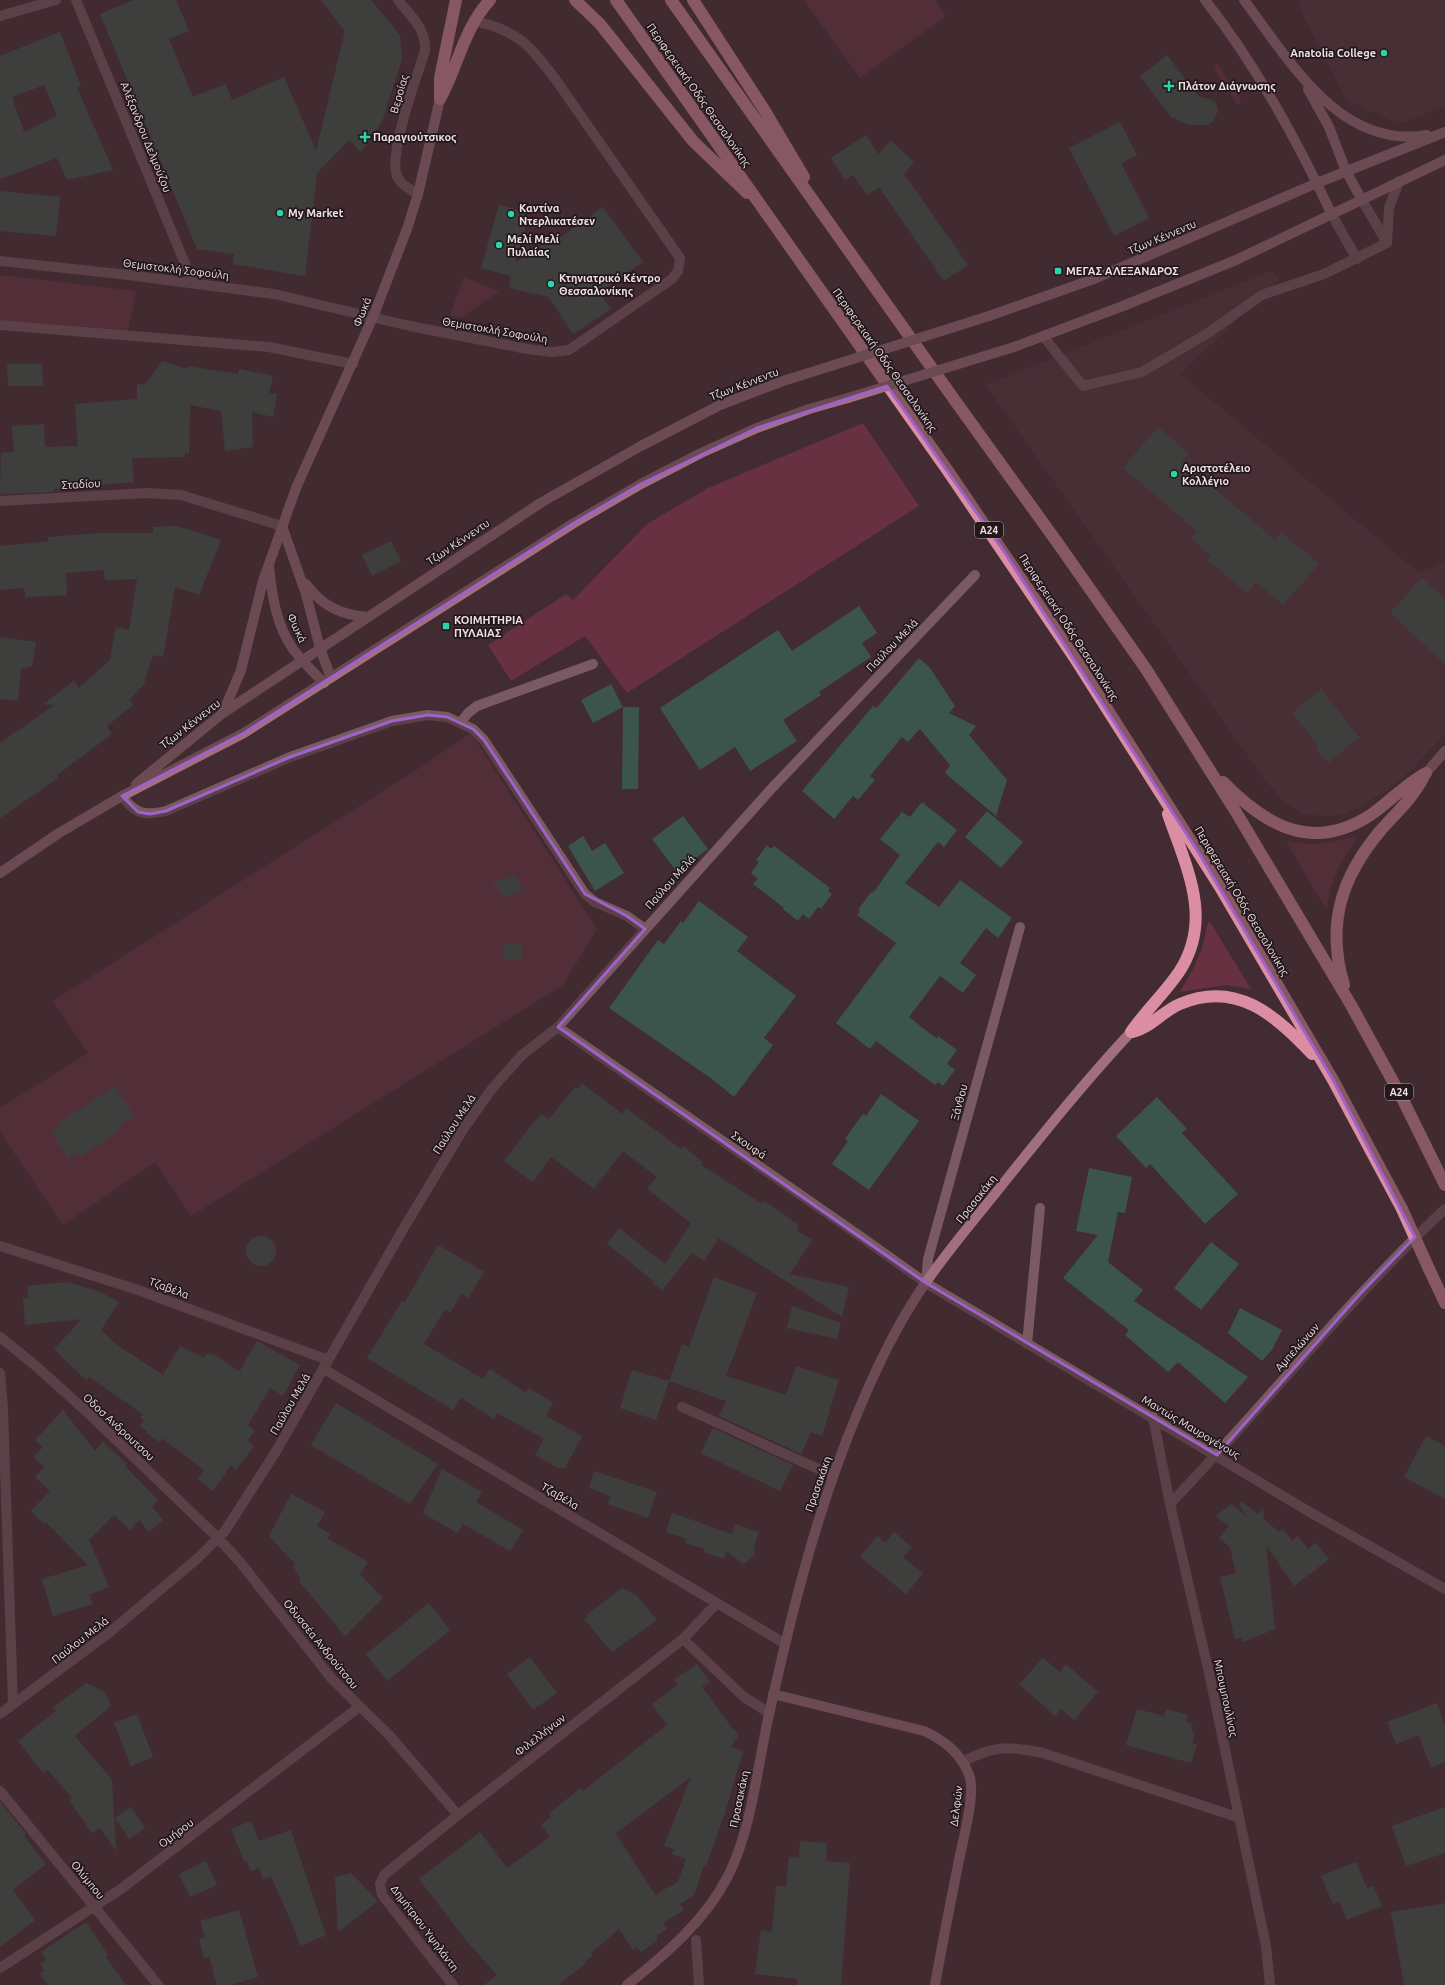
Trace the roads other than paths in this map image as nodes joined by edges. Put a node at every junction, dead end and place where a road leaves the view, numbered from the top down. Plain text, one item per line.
1 (56, 0) edge
2 (76, 0) edge
3 (398, 0) edge
4 (456, 0) edge
5 (490, 0) edge
6 (575, 0) edge
7 (616, 0) edge
8 (671, 0) edge
9 (694, 0) edge
10 (1205, 0) edge
11 (1244, 0) edge
12 (0, 16) edge
13 (474, 21) junction
14 (1287, 56) junction
15 (440, 98) junction
16 (1445, 131) edge
17 (1445, 160) edge
18 (1346, 171) junction
19 (1399, 181) junction
20 (1317, 182) junction
21 (418, 194) junction
22 (1362, 200) junction
23 (763, 207) junction
24 (1332, 215) junction
25 (827, 219) junction
26 (1387, 243) junction
27 (1357, 259) junction
28 (0, 261) edge
29 (193, 283) junction
30 (373, 317) junction
31 (0, 325) edge
32 (1043, 336) junction
33 (353, 364) junction
34 (0, 501) edge
35 (282, 526) junction
36 (269, 565) junction
37 (976, 575) dead end
38 (300, 576) junction
39 (368, 617) junction
40 (320, 648) junction
41 (302, 660) junction
42 (593, 664) dead end
43 (327, 681) junction
44 (223, 713) junction
45 (461, 722) junction
46 (1445, 751) edge
47 (1204, 761) junction
48 (1426, 773) junction
49 (122, 796) junction
50 (1162, 796) junction
51 (0, 873) edge
52 (1020, 927) dead end
53 (644, 929) junction
54 (1351, 1005) junction
55 (558, 1027) junction
56 (1131, 1032) junction
57 (1333, 1080) junction
58 (1444, 1183) edge
59 (1040, 1208) dead end
60 (1445, 1209) edge
61 (0, 1246) edge
62 (926, 1283) junction
63 (1445, 1303) edge
64 (0, 1337) edge
65 (1027, 1344) junction
66 (326, 1364) junction
67 (0, 1373) edge
68 (682, 1407) dead end
69 (1153, 1417) junction
70 (1217, 1456) junction
71 (833, 1476) junction
72 (1170, 1504) junction
73 (218, 1538) junction
74 (1445, 1589) edge
75 (716, 1604) junction
76 (683, 1639) junction
77 (784, 1643) junction
78 (773, 1694) junction
79 (13, 1704) junction
80 (359, 1707) junction
81 (769, 1713) junction
82 (0, 1714) edge
83 (962, 1762) junction
84 (0, 1791) edge
85 (458, 1815) junction
86 (1238, 1817) junction
87 (380, 1884) joint
88 (94, 1907) junction
89 (696, 1940) dead end
90 (0, 1968) edge
91 (158, 1985) edge
92 (453, 1985) edge
93 (627, 1985) edge
94 (699, 1985) edge
95 (935, 1985) edge
96 (1270, 1985) edge

1 - 12 street
2 - 29 street, Αλέξανδρου Δελμούζου
3 - 21 street, Βεροίας
4 - 15 highway
5 - 13 highway
6 - 23 highway
7 - 23 highway, Περιφερειακή Οδός Θεσσαλονίκης / Α24
8 - 25 highway, Α24
9 - 25 highway
10 - 20 main road
11 - 14 main road
13 - 15 highway
13 - 30 street, Θεμιστοκλή Σοφούλη
14 - 16 main road
14 - 18 main road
15 - 21 main road, Φωκά
16 - 18 main road, Τζων Κέννεντυ
17 - 19 main road, Τζων Κέννεντυ
18 - 20 main road, Τζων Κέννεντυ
18 - 22 main road
19 - 22 main road, Τζων Κέννεντυ
19 - 26 street
20 - 24 main road
20 - 39 main road, Τζων Κέννεντυ, bridge
21 - 30 main road, Φωκά
22 - 24 main road, Τζων Κέννεντυ
22 - 26 street
23 - 50 highway, Περιφερειακή Οδός Θεσσαλονίκης / Α24
24 - 27 street
24 - 32 main road, Τζων Κέννεντυ
25 - 47 highway, Α24
26 - 27 street
27 - 32 street
28 - 29 street, Θεμιστοκλή Σοφούλη
29 - 30 street, Θεμιστοκλή Σοφούλη
30 - 33 main road, Φωκά
31 - 33 street
32 - 43 main road, Τζων Κέννεντυ, bridge
33 - 35 main road, Φωκά
34 - 35 street, Σταδίου
35 - 36 main road, Φωκά
35 - 38 main road, Φωκά
36 - 41 main road, Φωκά
36 - 44 main road
37 - 53 street, Παύλου Μελά
38 - 39 main road
38 - 40 main road, Φωκά
39 - 40 main road, Τζων Κέννεντυ
40 - 41 main road, Τζων Κέννεντυ
40 - 43 main road, Φωκά
41 - 43 main road, Φωκά
41 - 44 main road, Τζων Κέννεντυ
42 - 45 street
43 - 49 main road, Τζων Κέννεντυ
44 - 49 main road, Τζων Κέννεντυ
45 - 49 street
45 - 53 street
46 - 48 main road
47 - 48 highway
47 - 54 highway, Α24
48 - 54 highway
49 - 51 main road, Τζων Κέννεντυ
50 - 56 highway
50 - 57 highway, Περιφερειακή Οδός Θεσσαλονίκης / Α24
52 - 62 street, Ξάνθου
53 - 55 street, Παύλου Μελά
54 - 58 highway, Α24
55 - 62 street, Σκουφά
55 - 66 street, Παύλου Μελά
56 - 57 highway
56 - 62 main road, Πρασακάκη
57 - 63 highway, Περιφερειακή Οδός Θεσσαλονίκης / Α24, bridge
59 - 65 street
60 - 70 street, Αμπελώνων
61 - 66 street, Τζαβέλα
62 - 65 street, Μαντώς Μαυρογένους
62 - 71 main road, Πρασακάκη
64 - 73 street, Οδοσ Ανδρουτσου
65 - 69 street, Μαντώς Μαυρογένους
66 - 73 street, Παύλου Μελά
66 - 75 street, Τζαβέλα
67 - 79 street
68 - 71 street
69 - 70 street, Μαντώς Μαυρογένους
69 - 72 street, Μπουμπουλίνας
70 - 72 street, Αμπελώνων
70 - 74 street, Μαντώς Μαυρογένους
71 - 77 main road, Πρασακάκη
72 - 86 street, Μπουμπουλίνας
73 - 79 street, Παύλου Μελά
73 - 80 street, Οδυσσέα Ανδρούτσου
75 - 76 street, Φιλελλήνων
75 - 77 street, Τζαβέλα
76 - 81 street
76 - 85 street, Φιλελλήνων
77 - 78 main road, Πρασακάκη
78 - 81 main road, Πρασακάκη
78 - 83 main road, Δελφών
79 - 82 street, Παύλου Μελά
80 - 85 street, Οδυσσέα Ανδρούτσου
80 - 88 street, Ομήρου
81 - 93 main road, Πρασακάκη
83 - 86 street
83 - 95 main road, Δελφών
84 - 88 street, Ολύμπου
85 - 87 street, Φιλελλήνων
86 - 96 street, Μπουμπουλίνας
87 - 92 street, Δημήτριου Υψηλάντη
88 - 90 street, Ομήρου
88 - 91 street, Ολύμπου
89 - 94 street

